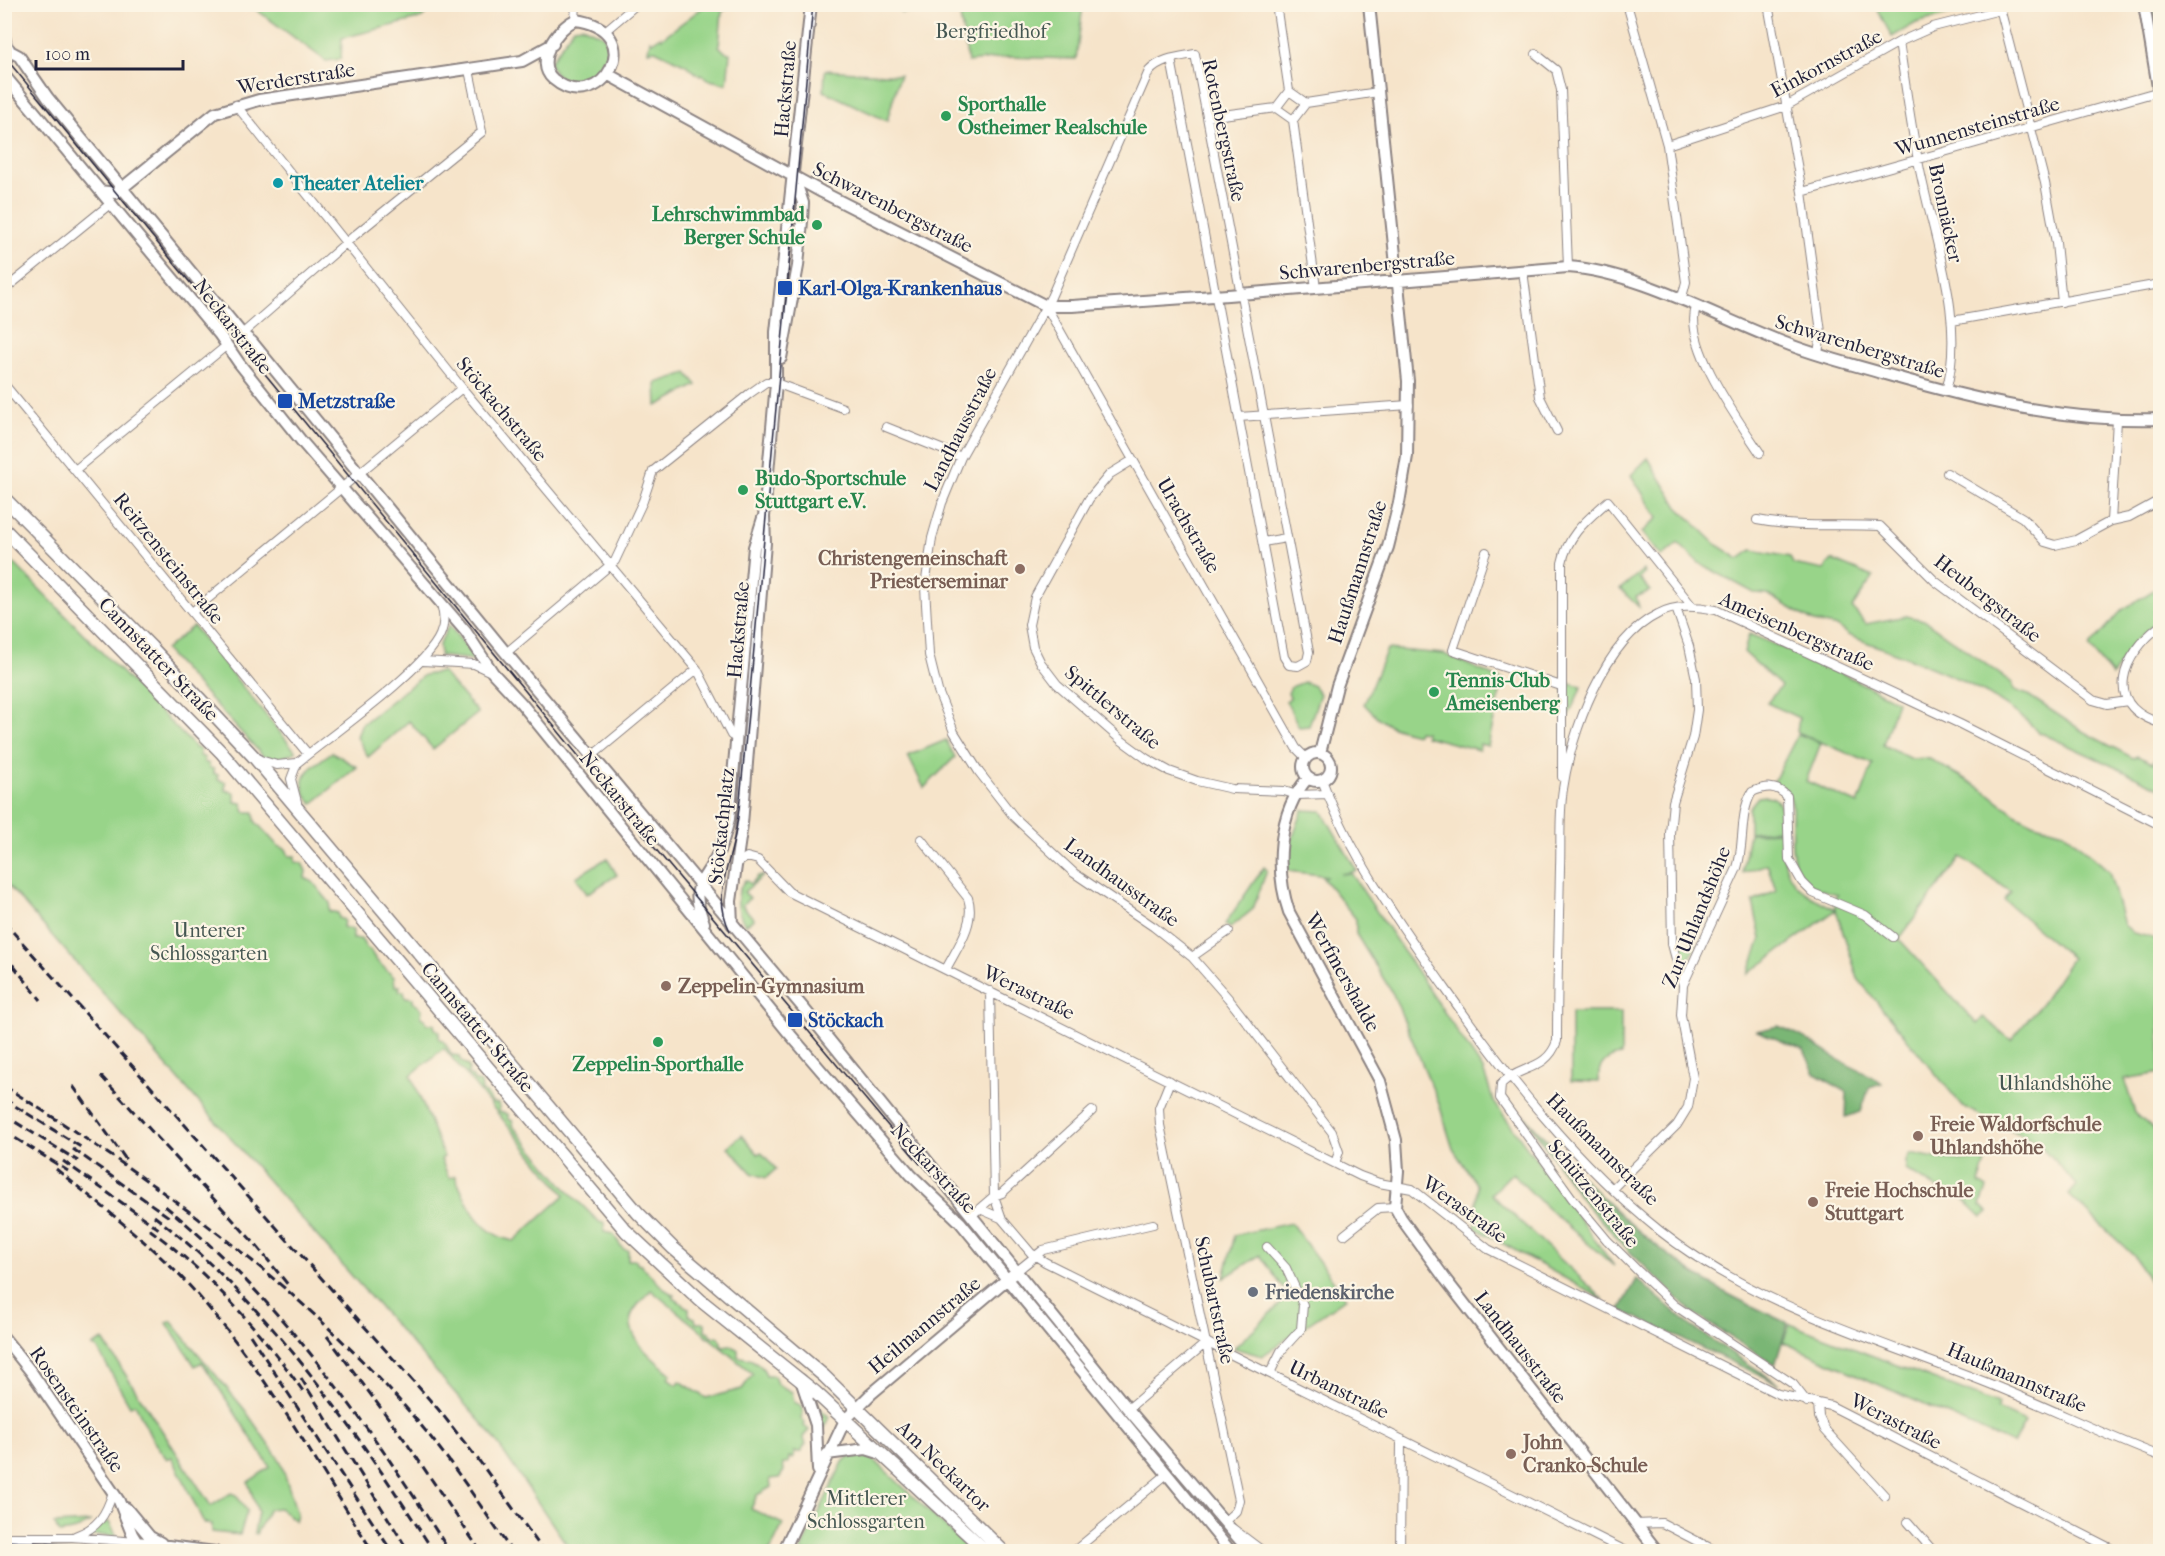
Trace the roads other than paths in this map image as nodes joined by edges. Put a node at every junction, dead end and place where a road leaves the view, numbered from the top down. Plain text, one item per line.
1 (576, 4) edge
2 (638, 4) edge
3 (811, 4) edge
4 (1276, 4) edge
5 (1369, 4) edge
6 (1627, 4) edge
7 (1768, 4) edge
8 (2144, 4) edge
9 (2000, 7) edge
10 (575, 20) junction
11 (4, 27) edge
12 (606, 30) junction
13 (1899, 42) junction
14 (553, 44) junction
15 (7, 49) edge
16 (1536, 54) dead end
17 (525, 59) junction
18 (1171, 59) junction
19 (4, 67) edge
20 (545, 68) junction
21 (469, 70) junction
22 (4, 75) edge
23 (609, 75) junction
24 (1288, 91) junction
25 (1378, 92) junction
26 (2160, 94) edge
27 (1306, 103) junction
28 (236, 105) junction
29 (1786, 106) junction
30 (1276, 108) junction
31 (1207, 117) junction
32 (1293, 120) junction
33 (2032, 128) junction
34 (1667, 145) junction
35 (1918, 161) junction
36 (794, 176) junction
37 (123, 188) junction
38 (100, 191) junction
39 (1802, 192) junction
40 (110, 204) junction
41 (347, 245) junction
42 (1568, 267) junction
43 (1523, 271) junction
44 (1398, 281) junction
45 (2160, 284) edge
46 (1316, 288) junction
47 (4, 290) edge
48 (1240, 294) junction
49 (1216, 296) junction
50 (1681, 301) junction
51 (2062, 302) junction
52 (1046, 306) junction
53 (1696, 307) junction
54 (1952, 321) junction
55 (242, 334) junction
56 (226, 346) junction
57 (1818, 354) junction
58 (774, 382) junction
59 (4, 384) edge
60 (462, 388) junction
61 (1946, 391) junction
62 (1409, 405) junction
63 (843, 408) dead end
64 (1263, 415) junction
65 (1239, 417) junction
66 (2160, 419) edge
67 (2117, 420) junction
68 (886, 428) dead end
69 (1557, 431) dead end
70 (1760, 453) dead end
71 (961, 457) junction
72 (1132, 460) junction
73 (75, 470) junction
74 (358, 473) junction
75 (1947, 473) dead end
76 (342, 487) junction
77 (4, 498) edge
78 (2160, 500) edge
79 (764, 517) junction
80 (1757, 520) dead end
81 (2111, 521) junction
82 (4, 529) edge
83 (1286, 538) junction
84 (1263, 542) junction
85 (1486, 552) dead end
86 (611, 564) junction
87 (441, 603) junction
88 (1692, 606) junction
89 (1676, 609) junction
90 (192, 612) junction
91 (2160, 626) edge
92 (506, 652) junction
93 (423, 661) junction
94 (698, 669) junction
95 (493, 673) junction
96 (1560, 686) junction
97 (2128, 701) junction
98 (2160, 723) edge
99 (748, 732) junction
100 (736, 738) junction
101 (1320, 753) junction
102 (308, 754) junction
103 (592, 756) junction
104 (254, 757) junction
105 (1306, 759) junction
106 (297, 763) junction
107 (1308, 778) junction
108 (1322, 780) junction
109 (1563, 790) junction
110 (1328, 794) junction
111 (1297, 795) junction
112 (301, 812) junction
113 (2160, 825) edge
114 (921, 839) dead end
115 (736, 864) junction
116 (699, 883) junction
117 (732, 924) junction
118 (1229, 931) dead end
119 (707, 932) junction
120 (1893, 937) dead end
121 (1192, 957) junction
122 (946, 969) junction
123 (1683, 985) junction
124 (990, 991) junction
125 (1509, 1076) junction
126 (1170, 1080) junction
127 (1092, 1111) dead end
128 (928, 1161) junction
129 (1335, 1163) junction
130 (911, 1174) junction
131 (947, 1185) junction
132 (1397, 1186) junction
133 (1612, 1189) junction
134 (931, 1195) junction
135 (994, 1196) junction
136 (1395, 1207) junction
137 (976, 1212) junction
138 (1002, 1219) junction
139 (1153, 1224) dead end
140 (1344, 1235) dead end
141 (1267, 1247) dead end
142 (1035, 1256) junction
143 (1017, 1271) junction
144 (1006, 1279) junction
145 (4, 1338) edge
146 (1207, 1342) junction
147 (1270, 1373) junction
148 (799, 1378) junction
149 (1807, 1402) junction
150 (1818, 1402) junction
151 (856, 1408) junction
152 (1128, 1409) junction
153 (845, 1420) junction
154 (1401, 1438) junction
155 (881, 1453) junction
156 (827, 1454) junction
157 (2160, 1456) edge
158 (1167, 1474) junction
159 (818, 1477) junction
160 (1885, 1496) dead end
161 (116, 1497) junction
162 (1908, 1522) dead end
163 (1226, 1524) junction
164 (1635, 1524) junction
165 (1219, 1535) junction
166 (4, 1537) edge
167 (72, 1537) junction
168 (166, 1544) junction
169 (140, 1547) edge
170 (1228, 1550) edge
171 (215, 1551) edge
172 (783, 1551) edge
173 (987, 1551) edge
174 (1004, 1551) edge
175 (1073, 1551) edge
176 (1250, 1551) edge
177 (1264, 1551) edge
178 (1400, 1551) edge
179 (1628, 1551) edge
180 (1658, 1551) edge
181 (1718, 1551) edge
182 (1934, 1551) edge
183 (2118, 1551) edge

1 - 10 street
2 - 12 street
3 - 36 street, Hackstraße
4 - 24 street
5 - 25 street, Haußmannstraße
6 - 34 street
7 - 29 street
8 - 26 street
9 - 13 street, Einkornstraße
9 - 33 street
10 - 12 street
10 - 14 street
11 - 15 street
12 - 23 street
13 - 29 street, Einkornstraße
13 - 35 street, Bronnäcker
14 - 17 street, Werderstraße
14 - 20 street
15 - 19 street
15 - 37 street, Neckarstraße
16 - 42 street
17 - 20 street
17 - 21 street, Werderstraße
18 - 31 street, Rotenbergstraße
18 - 49 street, Rotenbergstraße
18 - 52 street, Landhausstraße
20 - 23 street
21 - 28 street, Werderstraße
21 - 41 street
22 - 38 street, Neckarstraße
23 - 36 street, Schwarenbergstraße
24 - 27 street
24 - 30 street
25 - 27 street
25 - 44 street, Haußmannstraße
26 - 33 street, Wunnensteinstraße
27 - 32 street
28 - 37 street, Werderstraße
28 - 41 street, Stöckachstraße
29 - 34 street, Einkornstraße
29 - 39 street
30 - 31 street
30 - 32 street
31 - 48 street, Rotenbergstraße
32 - 46 street
33 - 35 street, Wunnensteinstraße
33 - 51 street
34 - 50 street
35 - 39 street, Wunnensteinstraße
35 - 54 street, Bronnäcker
36 - 52 street, Schwarenbergstraße
36 - 58 street, Hackstraße
37 - 38 street
37 - 55 street, Neckarstraße
38 - 40 street, Neckarstraße
39 - 57 street
40 - 47 street
40 - 56 street, Neckarstraße
41 - 55 street
41 - 60 street, Stöckachstraße
42 - 43 street, Schwarenbergstraße
42 - 50 street, Schwarenbergstraße
43 - 44 street, Schwarenbergstraße
43 - 69 street
44 - 46 street, Schwarenbergstraße
44 - 62 street, Haußmannstraße
45 - 51 street
46 - 48 street, Schwarenbergstraße
48 - 49 street, Schwarenbergstraße
48 - 64 street, Rotenbergstraße
49 - 52 street, Schwarenbergstraße
49 - 65 street, Rotenbergstraße
50 - 53 street, Schwarenbergstraße
51 - 54 street
52 - 71 street, Landhausstraße
52 - 72 street, Urachstraße
53 - 57 street, Schwarenbergstraße
53 - 70 street
54 - 61 street, Bronnäcker
55 - 74 street, Neckarstraße
56 - 73 street
56 - 76 street, Neckarstraße
57 - 61 street, Schwarenbergstraße
58 - 63 street
58 - 79 street, Hackstraße
58 - 86 street
59 - 73 street, Reitzensteinstraße
60 - 74 street
60 - 86 street, Stöckachstraße
61 - 67 street, Schwarenbergstraße
62 - 64 street
62 - 101 street, Haußmannstraße
64 - 65 street
64 - 83 street, Rotenbergstraße
65 - 84 street, Rotenbergstraße
66 - 67 street, Schwarenbergstraße
67 - 81 street
68 - 71 street
71 - 121 street, Landhausstraße
72 - 105 street, Urachstraße
72 - 111 street, Spittlerstraße
73 - 90 street, Reitzensteinstraße
74 - 76 street
74 - 92 street, Neckarstraße
75 - 81 street
76 - 87 street, Neckarstraße
76 - 90 street
77 - 104 main road, Cannstatter Straße
78 - 81 street
79 - 99 street, Hackstraße
79 - 100 street, Hackstraße
80 - 97 street, Heubergstraße
82 - 148 main road, Cannstatter Straße
83 - 84 street
83 - 84 street, Rotenbergstraße
85 - 96 street
86 - 92 street
86 - 94 street, Stöckachstraße
87 - 93 street
87 - 95 street, Neckarstraße
88 - 89 street, Ameisenbergstraße
88 - 96 street
88 - 113 street, Ameisenbergstraße
89 - 109 street, Ameisenbergstraße
89 - 123 street
90 - 102 street, Reitzensteinstraße
91 - 97 street
92 - 103 street, Neckarstraße
93 - 95 street
93 - 102 street
94 - 100 street, Stöckachstraße
94 - 103 street
95 - 119 street, Neckarstraße
96 - 109 street
97 - 98 street
99 - 100 street
99 - 115 street, Stöckachplatz
100 - 116 street, Hackstraße
101 - 105 street
101 - 108 street
102 - 106 street
103 - 116 street, Neckarstraße
104 - 106 street
104 - 112 main road, Cannstatter Straße
105 - 107 street
106 - 112 street
107 - 108 street
107 - 111 street, Werfmershalde
108 - 110 street, Haußmannstraße
109 - 125 street, Ameisenbergstraße
110 - 111 street, Spittlerstraße
110 - 125 street, Haußmannstraße
111 - 132 street, Werfmershalde
112 - 151 main road, Cannstatter Straße
114 - 122 street
115 - 117 street, Stöckachplatz
115 - 122 street, Werastraße
116 - 117 street, Neckarstraße
116 - 119 street
117 - 128 street, Neckarstraße
118 - 121 street
119 - 130 street, Neckarstraße
120 - 123 street, Zur Uhlandshöhe
121 - 129 street, Landhausstraße
122 - 124 street, Werastraße
123 - 133 street, Zur Uhlandshöhe
124 - 126 street, Werastraße
124 - 135 street
125 - 133 street, Haußmannstraße
125 - 149 street, Schützenstraße
126 - 129 street, Werastraße
126 - 146 street, Schubartstraße
127 - 135 street
128 - 130 street
128 - 131 street, Neckarstraße
129 - 132 street, Werastraße
130 - 134 street, Neckarstraße
131 - 134 street
131 - 137 street, Neckarstraße
132 - 136 street
132 - 149 street, Werastraße
133 - 157 street, Haußmannstraße
134 - 144 street, Neckarstraße
135 - 137 street, Neckarstraße
135 - 138 street, Neckarstraße
136 - 140 street
136 - 164 street, Landhausstraße
137 - 138 street, Neckarstraße
137 - 143 street, Neckarstraße
138 - 142 street, Neckarstraße
139 - 142 street
141 - 147 street
142 - 143 street
142 - 146 street, Urbanstraße
143 - 144 street, Heilmannstraße
143 - 152 street, Neckarstraße
144 - 151 street, Heilmannstraße
144 - 158 street, Neckarstraße
145 - 161 street, Rosensteinstraße
146 - 147 street, Urbanstraße
146 - 152 street
146 - 163 street, Schubartstraße
147 - 154 street, Urbanstraße
148 - 153 main road, Cannstatter Straße
148 - 159 street
149 - 150 street, Werastraße
150 - 160 street
150 - 183 street, Werastraße
151 - 153 street, Heilmannstraße
151 - 174 main road, Am Neckartor
152 - 163 street, Neckarstraße
153 - 155 main road, Am Neckartor
153 - 156 street
154 - 178 street
154 - 179 street, Urbanstraße
155 - 156 street
155 - 173 main road, Am Neckartor
156 - 159 street
158 - 165 street, Neckarstraße
158 - 175 street
159 - 172 street
161 - 167 street
161 - 168 street, Rosensteinstraße
161 - 169 street, Rosensteinstraße
162 - 182 street
163 - 165 street
163 - 176 street, Neckarstraße
163 - 177 street
164 - 180 street, Landhausstraße
164 - 181 street
165 - 170 street, Neckarstraße
166 - 167 street
167 - 169 street
168 - 169 street
168 - 171 street

